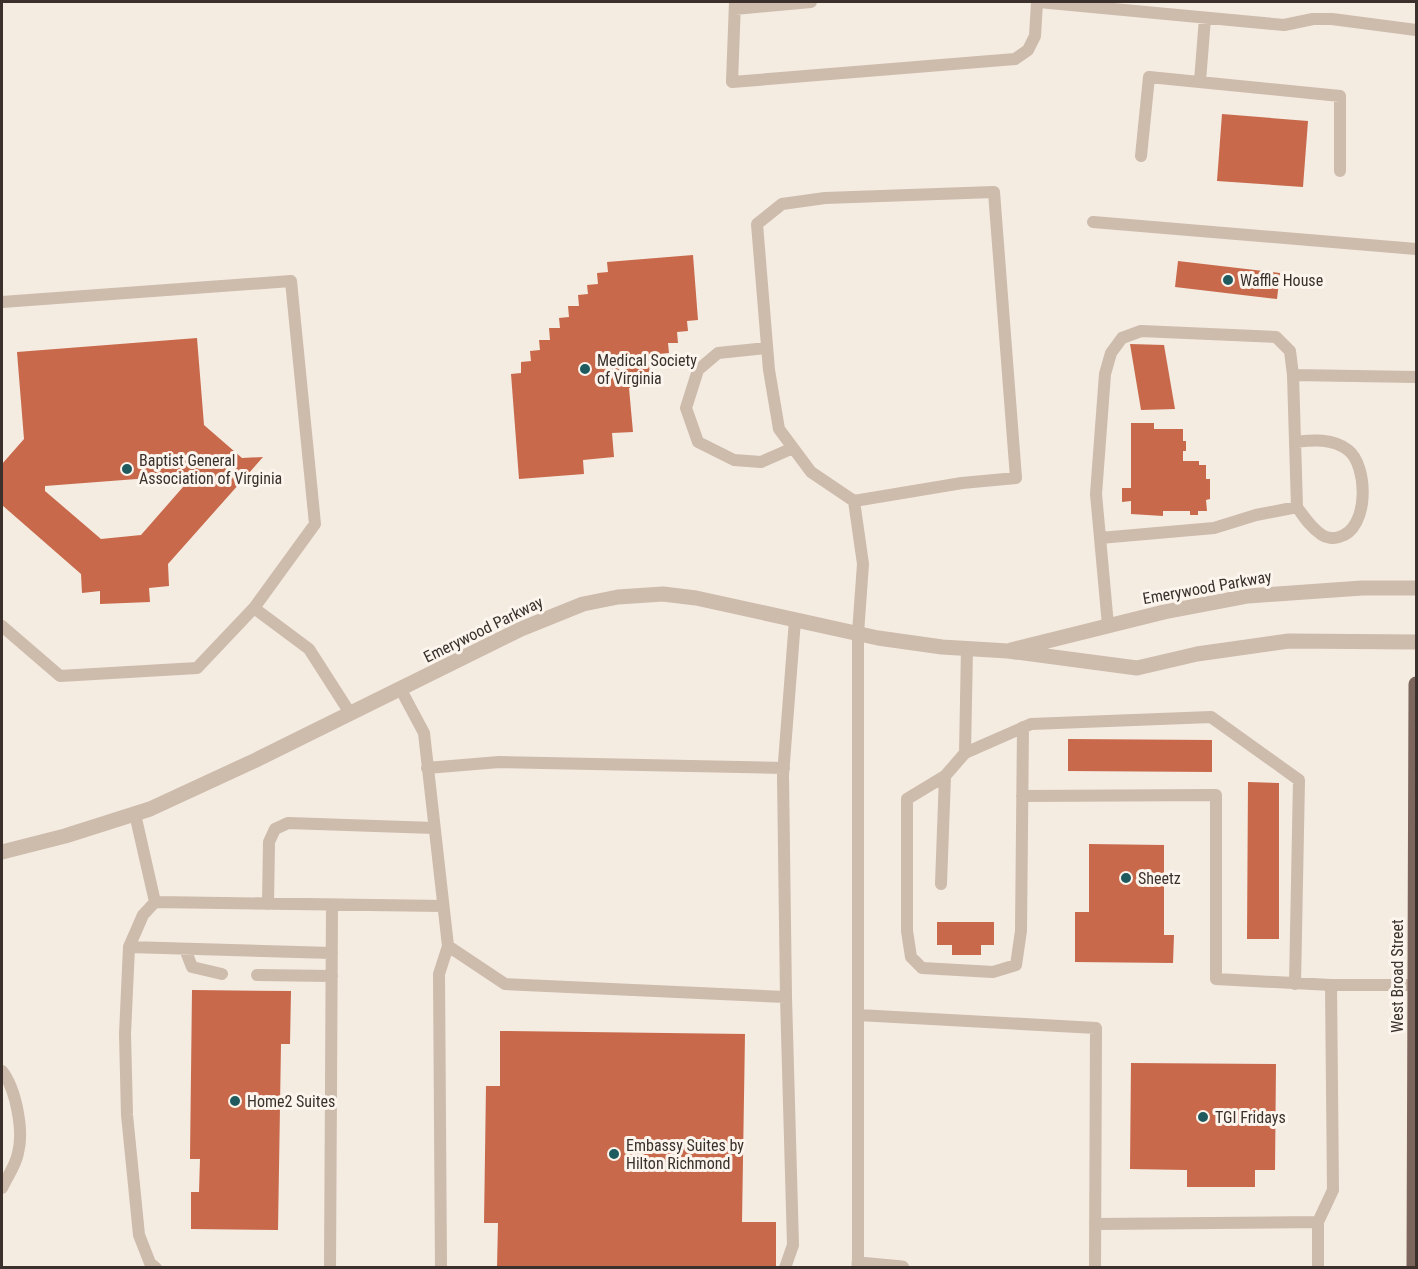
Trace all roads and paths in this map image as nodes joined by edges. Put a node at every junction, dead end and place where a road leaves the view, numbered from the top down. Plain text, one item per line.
1 (812, 2) edge
2 (1038, 2) edge
3 (735, 5) edge
4 (1205, 18) junction
5 (1416, 30) edge
6 (1200, 81) junction
7 (1141, 156) dead end
8 (1340, 171) dead end
9 (1093, 222) dead end
10 (1416, 249) edge
11 (2, 302) edge
12 (767, 348) junction
13 (1293, 375) junction
14 (1416, 377) edge
15 (1295, 442) junction
16 (793, 448) junction
17 (854, 501) junction
18 (1297, 507) junction
19 (1100, 538) junction
20 (1416, 588) edge
21 (254, 608) junction
22 (795, 620) junction
23 (1108, 625) junction
24 (2, 626) edge
25 (858, 633) junction
26 (1416, 642) edge
27 (967, 648) junction
28 (1008, 651) junction
29 (1416, 684) edge
30 (400, 688) junction
31 (350, 713) junction
32 (1023, 727) junction
33 (965, 753) junction
34 (427, 768) junction
35 (784, 768) junction
36 (945, 776) junction
37 (1022, 796) junction
38 (135, 814) junction
39 (434, 828) junction
40 (2, 852) edge
41 (941, 884) dead end
42 (155, 902) junction
43 (268, 904) junction
44 (332, 905) junction
45 (443, 906) junction
46 (448, 946) junction
47 (129, 947) junction
48 (185, 949) junction
49 (332, 953) junction
50 (222, 974) dead end
51 (257, 975) dead end
52 (332, 976) junction
53 (1294, 984) junction
54 (1331, 985) junction
55 (1415, 985) junction
56 (786, 997) junction
57 (858, 1015) junction
58 (2, 1071) edge
59 (2, 1188) edge
60 (1318, 1222) junction
61 (1095, 1224) junction
62 (858, 1266) edge
63 (156, 1268) edge
64 (330, 1268) edge
65 (441, 1268) edge
66 (786, 1268) edge
67 (902, 1268) edge
68 (1095, 1268) edge
69 (1318, 1268) edge
70 (1414, 1268) edge

1 - 3 lane
2 - 3 lane
2 - 4 lane
4 - 5 lane
4 - 6 lane
6 - 7 lane
6 - 8 lane
9 - 10 lane
11 - 21 lane
12 - 16 lane
12 - 16 lane
12 - 17 lane
13 - 14 lane
13 - 15 lane
13 - 19 lane
15 - 18 lane
15 - 18 lane
16 - 17 lane
17 - 25 lane
18 - 19 lane
19 - 23 lane
20 - 23 street, Emerywood Parkway
21 - 24 lane
21 - 31 lane
22 - 25 street, Emerywood Parkway
22 - 30 street, Emerywood Parkway
22 - 35 lane
23 - 28 street, Emerywood Parkway
25 - 27 street, Emerywood Parkway
25 - 57 lane
26 - 28 street, Emerywood Parkway
27 - 28 street, Emerywood Parkway
27 - 33 lane
29 - 55 main road, West Broad Street
30 - 31 street, Emerywood Parkway
30 - 34 lane
31 - 38 street, Emerywood Parkway
32 - 33 lane
32 - 37 lane
32 - 53 lane
33 - 36 lane
34 - 35 lane
34 - 39 lane
35 - 56 lane
36 - 37 lane
36 - 41 lane
37 - 53 lane
38 - 40 street, Emerywood Parkway
38 - 42 lane
39 - 43 lane
39 - 45 lane
42 - 43 lane
42 - 47 lane
43 - 44 lane
44 - 45 lane
44 - 49 lane
45 - 46 lane
46 - 56 lane
46 - 65 lane
47 - 48 lane
47 - 63 lane
48 - 49 lane
48 - 50 lane
49 - 52 lane
51 - 52 lane
52 - 64 lane
53 - 54 lane
54 - 55 lane
54 - 60 lane
55 - 70 main road, West Broad Street
56 - 66 lane
57 - 61 lane
57 - 62 lane
58 - 59 lane
60 - 61 lane
60 - 69 lane
61 - 68 lane
62 - 67 street

